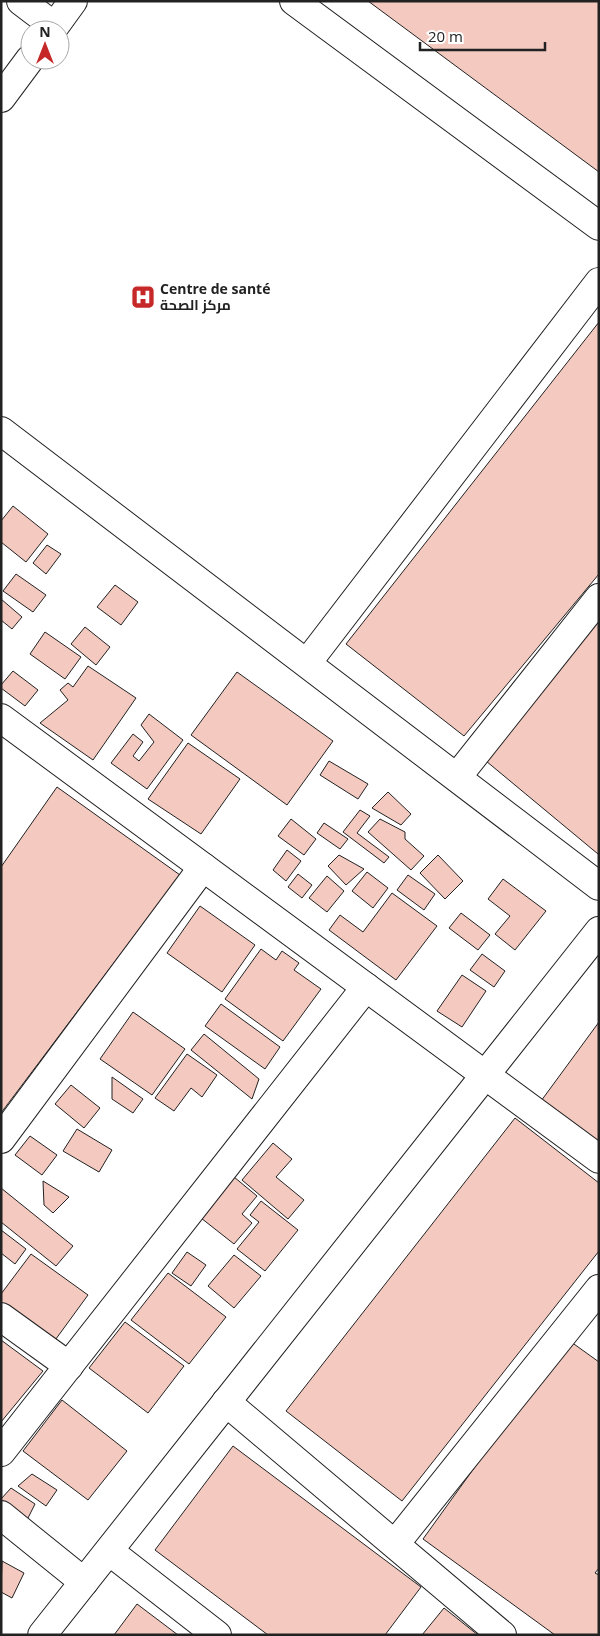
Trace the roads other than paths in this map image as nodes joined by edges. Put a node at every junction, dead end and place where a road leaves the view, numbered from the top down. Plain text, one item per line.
1 (20, 1) edge
2 (73, 1) edge
3 (294, 1) edge
4 (43, 20) edge
5 (59, 20) edge
6 (22, 70) edge
7 (1, 98) edge
8 (599, 226) edge
9 (599, 282) edge
10 (1, 431) edge
11 (599, 598) edge
12 (307, 663) junction
13 (5, 729) edge
14 (457, 777) junction
15 (203, 867) junction
16 (599, 886) edge
17 (599, 931) edge
18 (366, 987) junction
19 (485, 1074) junction
20 (1, 1139) edge
21 (599, 1158) edge
22 (599, 1289) edge
23 (1, 1317) edge
24 (69, 1366) junction
25 (226, 1402) junction
26 (1, 1452) edge
27 (1, 1515) edge
28 (395, 1544) junction
29 (109, 1551) junction
30 (84, 1582) junction
31 (42, 1635) edge
32 (217, 1635) edge
33 (502, 1635) edge

1 - 4 street
2 - 5 street
3 - 8 street
6 - 7 street
9 - 12 street
10 - 12 street
11 - 14 street
12 - 14 street
13 - 15 street
14 - 16 street
15 - 18 street
15 - 20 street
17 - 19 street
18 - 19 street
18 - 24 street
19 - 21 street
19 - 25 street
22 - 28 street
23 - 24 street
24 - 26 street
25 - 28 street
25 - 29 street
27 - 30 street
28 - 33 street
29 - 30 street
29 - 32 street
30 - 31 street

